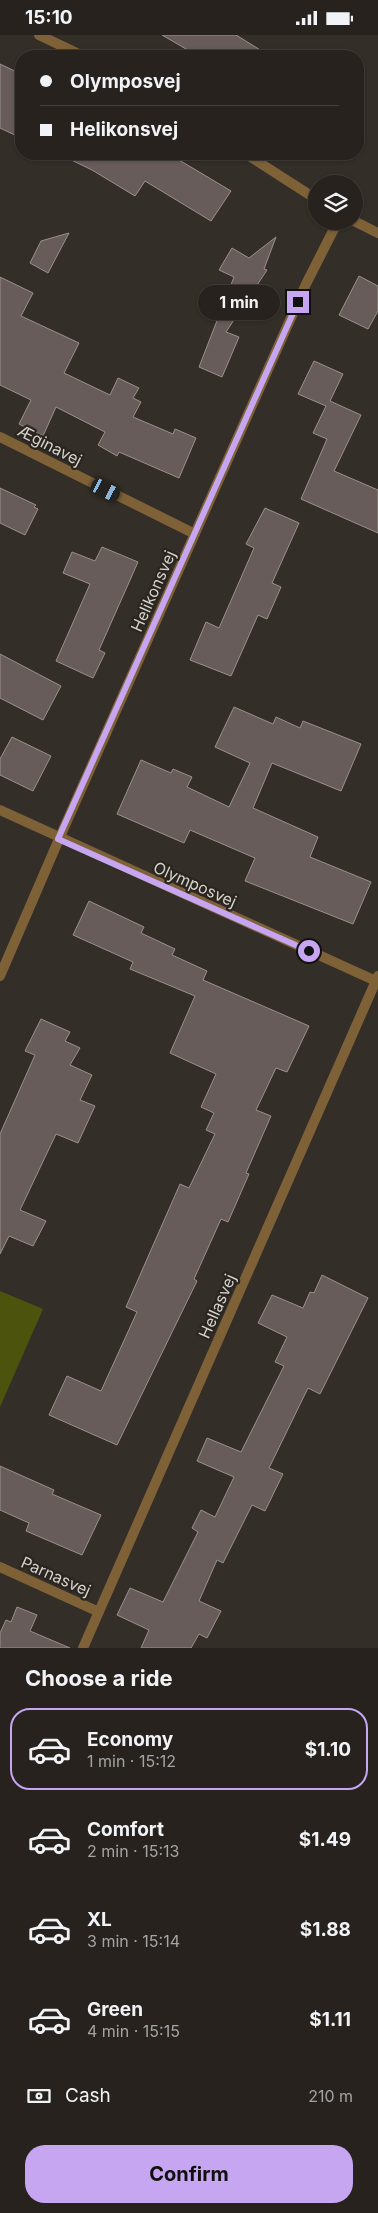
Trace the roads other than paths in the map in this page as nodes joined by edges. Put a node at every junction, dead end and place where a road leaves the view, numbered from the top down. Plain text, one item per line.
1 (40, 35) edge
2 (71, 50) edge
3 (255, 160) edge
4 (308, 194) edge
5 (363, 226) edge
6 (333, 230) edge
7 (378, 233) edge
8 (0, 437) edge
9 (195, 534) junction
10 (0, 810) edge
11 (58, 839) junction
12 (0, 976) edge
13 (377, 980) edge
14 (0, 1567) edge
15 (99, 1612) junction
16 (83, 1648) edge

1 - 2 street
3 - 4 street
5 - 7 street
6 - 9 street, Helikonsvej
8 - 9 street, Æginavej
9 - 11 street, Helikonsvej
10 - 11 street, Olymposvej
11 - 12 street, Helikonsvej
11 - 13 street, Olymposvej
13 - 15 street, Hellasvej
14 - 15 street, Parnasvej
15 - 16 street, Hellasvej

